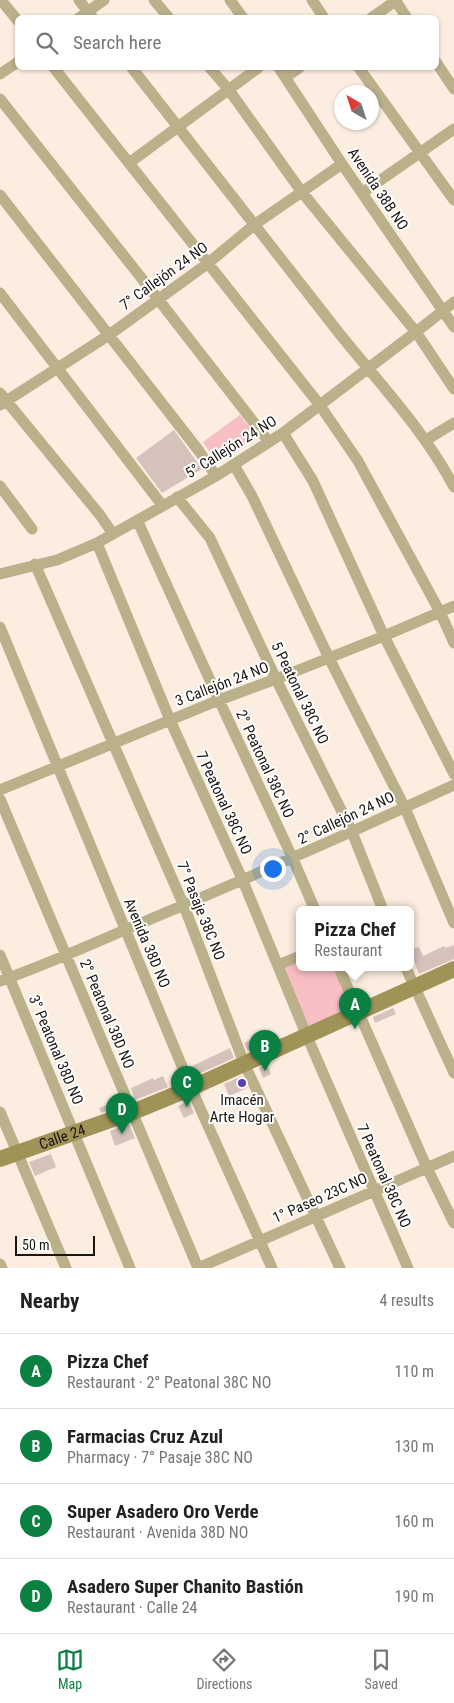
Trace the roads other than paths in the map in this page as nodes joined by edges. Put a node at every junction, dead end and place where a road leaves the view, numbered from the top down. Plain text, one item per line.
1 (1, 0) edge
2 (79, 0) edge
3 (104, 0) edge
4 (154, 0) edge
5 (230, 0) edge
6 (312, 0) edge
7 (396, 0) edge
8 (87, 15) edge
9 (166, 15) edge
10 (241, 15) edge
11 (322, 15) edge
12 (375, 15) edge
13 (405, 15) edge
14 (15, 17) edge
15 (15, 64) edge
16 (439, 66) edge
17 (56, 70) edge
18 (134, 70) edge
19 (212, 70) edge
20 (255, 70) edge
21 (361, 70) edge
22 (282, 72) edge
23 (0, 74) edge
24 (454, 89) edge
25 (229, 90) junction
26 (0, 99) edge
27 (178, 127) junction
28 (454, 129) edge
29 (420, 151) junction
30 (129, 163) junction
31 (342, 164) junction
32 (301, 191) junction
33 (362, 193) junction
34 (0, 194) edge
35 (454, 200) edge
36 (254, 225) junction
37 (207, 264) junction
38 (0, 293) edge
39 (158, 299) junction
40 (454, 302) edge
41 (442, 310) junction
42 (454, 327) edge
43 (416, 332) junction
44 (109, 334) junction
45 (58, 368) junction
46 (368, 369) junction
47 (454, 388) edge
48 (2, 400) edge
49 (319, 404) junction
50 (454, 423) edge
51 (283, 433) junction
52 (426, 440) junction
53 (269, 442) junction
54 (234, 465) junction
55 (216, 476) junction
56 (0, 486) edge
57 (454, 488) edge
58 (177, 497) junction
59 (162, 505) junction
60 (138, 522) junction
61 (32, 529) dead end
62 (113, 534) junction
63 (97, 544) junction
64 (35, 564) junction
65 (0, 574) edge
66 (454, 606) edge
67 (440, 612) junction
68 (0, 627) edge
69 (384, 636) junction
70 (454, 643) edge
71 (329, 658) junction
72 (276, 679) junction
73 (219, 700) junction
74 (170, 720) junction
75 (112, 744) junction
76 (58, 766) junction
77 (454, 774) edge
78 (454, 785) edge
79 (0, 790) edge
80 (0, 799) edge
81 (405, 808) junction
82 (352, 832) junction
83 (293, 859) junction
84 (243, 881) junction
85 (184, 906) junction
86 (313, 906) edge
87 (381, 906) edge
88 (454, 922) edge
89 (125, 930) junction
90 (0, 955) edge
91 (66, 956) junction
92 (296, 958) edge
93 (278, 965) junction
94 (454, 968) edge
95 (340, 971) edge
96 (407, 971) edge
97 (5, 980) edge
98 (414, 986) junction
99 (358, 1011) junction
100 (306, 1034) junction
101 (244, 1063) junction
102 (454, 1073) edge
103 (191, 1088) junction
104 (0, 1112) edge
105 (133, 1112) junction
106 (75, 1134) junction
107 (18, 1153) junction
108 (454, 1156) edge
109 (0, 1159) edge
110 (428, 1168) junction
111 (375, 1191) junction
112 (316, 1217) junction
113 (454, 1223) edge
114 (259, 1241) junction
115 (0, 1264) edge
116 (2, 1268) edge
117 (66, 1268) edge
118 (130, 1268) edge
119 (198, 1268) edge
120 (272, 1268) edge
121 (340, 1268) edge
122 (408, 1268) edge

1 - 14 street
2 - 8 street
3 - 8 street
4 - 9 street
5 - 10 street
6 - 11 street
7 - 12 street
7 - 13 street
15 - 23 street
16 - 24 street
17 - 30 street
18 - 27 street
19 - 25 street
20 - 25 street
21 - 29 street
22 - 31 street, Avenida 38B NO
25 - 27 street
25 - 32 street
26 - 39 street
27 - 30 street
27 - 36 street
28 - 29 street
29 - 33 street
29 - 35 street
30 - 37 street
31 - 32 street, 7° Callejón 24 NO
31 - 33 street, Avenida 38B NO
32 - 36 street, 7° Callejón 24 NO
32 - 43 street
33 - 41 street, Avenida 38B NO
34 - 44 street
36 - 37 street, 7° Callejón 24 NO
36 - 46 street
37 - 39 street, 7° Callejón 24 NO
37 - 49 street
38 - 45 street
39 - 44 street, 7° Callejón 24 NO
39 - 53 street
40 - 41 street, 5° Callejón 24 NO
41 - 42 street, Avenida 38B NO
41 - 43 street, 5° Callejón 24 NO
43 - 46 street, 5° Callejón 24 NO
43 - 47 street
44 - 45 street, 7° Callejón 24 NO
44 - 55 street
45 - 48 street, 7° Callejón 24 NO
45 - 59 street
46 - 49 street, 5° Callejón 24 NO
46 - 52 street
48 - 62 street
49 - 51 street, 5° Callejón 24 NO
49 - 67 street
50 - 52 street
51 - 53 street, 5° Callejón 24 NO
51 - 69 street
52 - 57 street
53 - 54 street, 5° Callejón 24 NO
54 - 55 street, 5° Callejón 24 NO
54 - 71 street
55 - 58 street, 5° Callejón 24 NO
56 - 61 street
58 - 59 street, 5° Callejón 24 NO
58 - 72 street, 5 Peatonal 38C NO
59 - 60 street, 5° Callejón 24 NO
60 - 62 street, 5° Callejón 24 NO
60 - 73 street, 2° Peatonal 38C NO
62 - 63 street, 5° Callejón 24 NO
63 - 64 street, 5° Callejón 24 NO
63 - 74 street, 7 Peatonal 38C NO
64 - 65 street, 5° Callejón 24 NO
64 - 75 street, 7° Pasaje 38C NO
66 - 67 street, 3 Callejón 24 NO
67 - 69 street, 3 Callejón 24 NO
67 - 70 street
68 - 76 street, Avenida 38D NO
69 - 71 street, 3 Callejón 24 NO
69 - 77 street
71 - 72 street, 3 Callejón 24 NO
71 - 81 street
72 - 73 street, 3 Callejón 24 NO
72 - 82 street, 5 Peatonal 38C NO
73 - 74 street, 3 Callejón 24 NO
73 - 83 street, 2° Peatonal 38C NO
74 - 75 street, 3 Callejón 24 NO
74 - 84 street, 7 Peatonal 38C NO
75 - 76 street, 3 Callejón 24 NO
75 - 85 street, 7° Pasaje 38C NO
76 - 79 street, 3 Callejón 24 NO
76 - 89 street, Avenida 38D NO
78 - 81 street, 2° Callejón 24 NO
80 - 91 street, 2° Peatonal 38D NO
81 - 82 street, 2° Callejón 24 NO
81 - 88 street
82 - 83 street, 2° Callejón 24 NO
82 - 87 street, 5 Peatonal 38C NO
83 - 84 street, 2° Callejón 24 NO
83 - 86 street, 2° Peatonal 38C NO
84 - 85 street, 2° Callejón 24 NO
84 - 93 street, 7 Peatonal 38C NO
85 - 89 street, 2° Callejón 24 NO
85 - 101 street, 7° Pasaje 38C NO
89 - 91 street, 2° Callejón 24 NO
89 - 103 street, Avenida 38D NO
90 - 97 street, 3° Peatonal 38D NO
91 - 97 street, 2° Callejón 24 NO
91 - 105 street, 2° Peatonal 38D NO
92 - 93 street
93 - 100 street, 7 Peatonal 38C NO
94 - 98 street, Calle 24
95 - 99 street
96 - 98 street
97 - 106 street, 3° Peatonal 38D NO
98 - 99 street, Calle 24
98 - 102 street
99 - 100 street, Calle 24
99 - 110 street
100 - 101 street, Calle 24
100 - 111 street, 7 Peatonal 38C NO
101 - 103 street, Calle 24
101 - 112 street, 7° Pasaje 38C NO
103 - 105 street, Calle 24
103 - 114 street, Avenida 38D NO
104 - 107 street
105 - 106 street, Calle 24
105 - 119 street, 2° Peatonal 38D NO
106 - 107 street, Calle 24
106 - 118 street, 3° Peatonal 38D NO
107 - 109 street, Calle 24
107 - 117 street
108 - 110 street, 1° Paseo 23C NO
110 - 111 street, 1° Paseo 23C NO
110 - 113 street
111 - 112 street, 1° Paseo 23C NO
111 - 122 street, 7 Peatonal 38C NO
112 - 114 street, 1° Paseo 23C NO
112 - 121 street, 7° Pasaje 38C NO
114 - 119 street, 1° Paseo 23C NO
114 - 120 street, Avenida 38D NO
115 - 116 street

